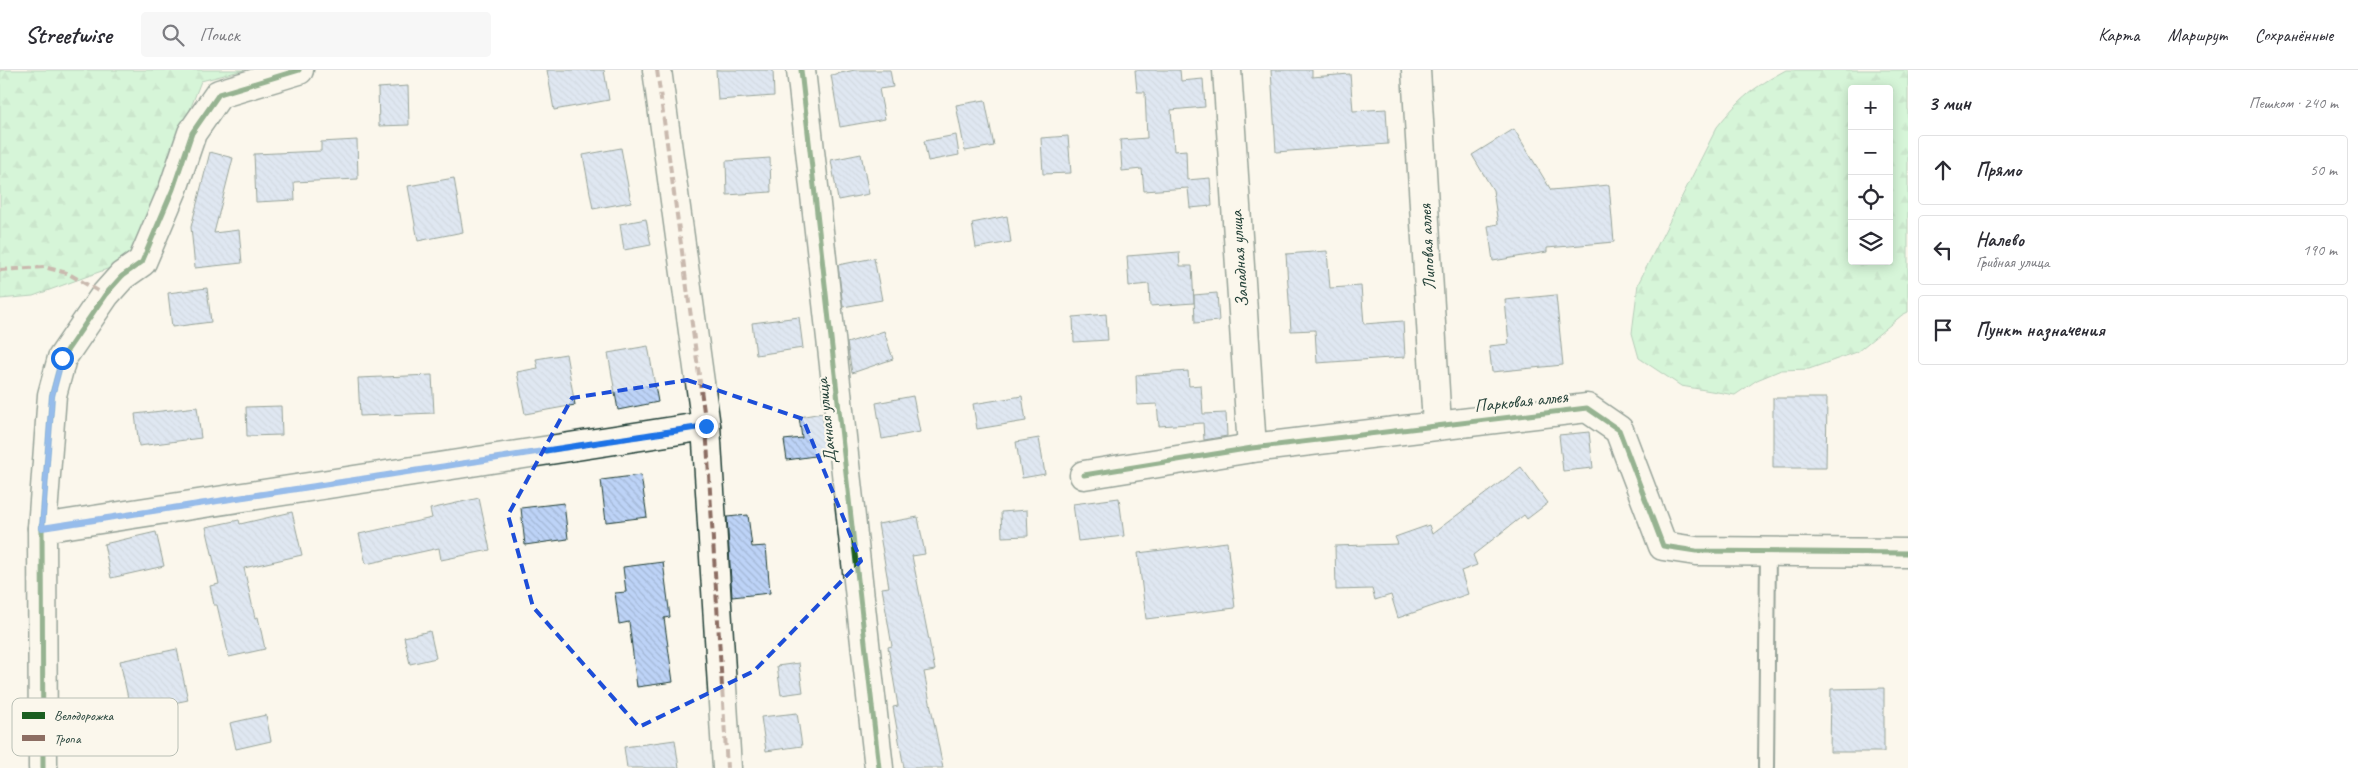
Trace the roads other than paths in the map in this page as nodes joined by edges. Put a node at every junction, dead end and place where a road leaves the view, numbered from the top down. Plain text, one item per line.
1 (300, 70) edge
2 (657, 70) edge
3 (801, 70) edge
4 (1227, 70) edge
5 (1416, 70) edge
6 (1437, 424) junction
7 (706, 426) junction
8 (1252, 448) junction
9 (1084, 475) dead end
10 (42, 528) junction
11 (1768, 550) junction
12 (1908, 553) edge
13 (43, 698) edge
14 (727, 768) edge
15 (879, 768) edge
16 (1766, 768) edge

1 - 10 street
2 - 7 street
3 - 15 street, Дачная улица
4 - 8 street, Западная улица
5 - 6 street, Липовая аллея
6 - 8 street, Парковая аллея
6 - 11 street, Парковая аллея
7 - 10 street
7 - 14 street
8 - 9 street, Парковая аллея
10 - 13 street
11 - 12 street, Парковая аллея
11 - 16 lane

